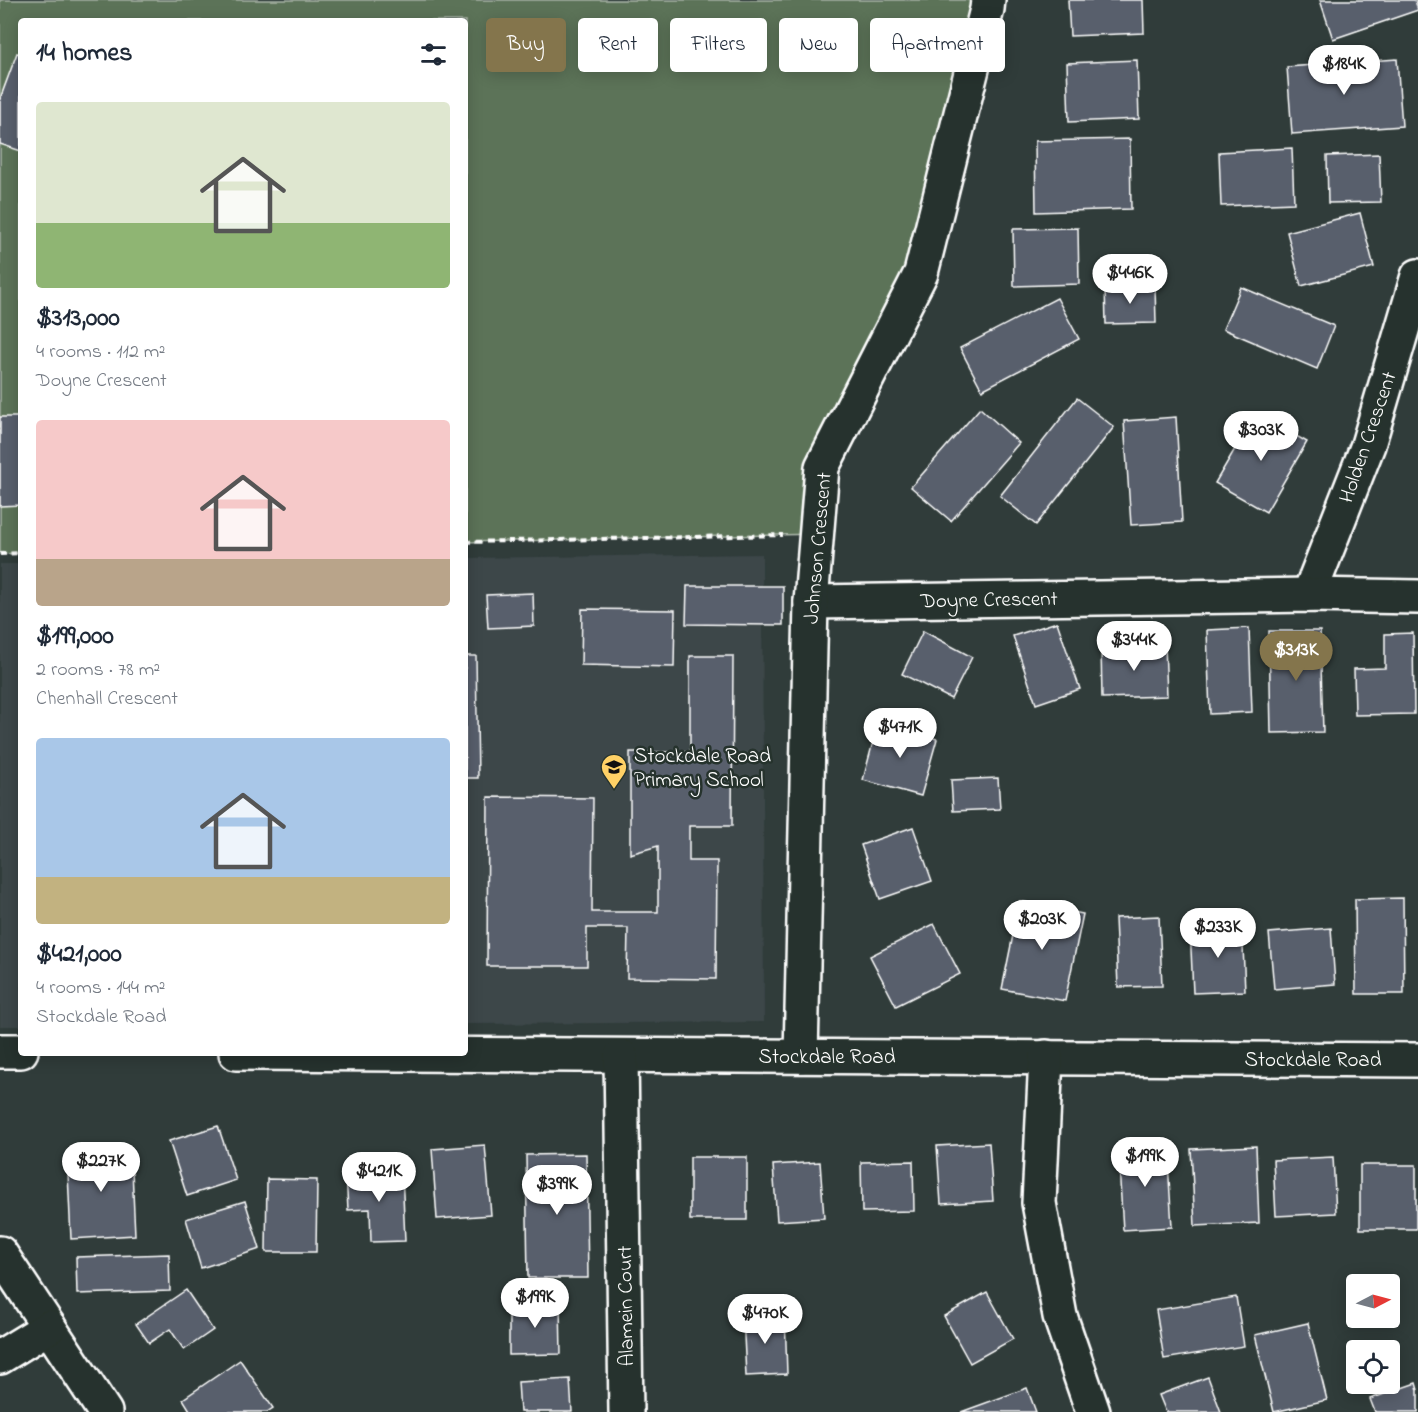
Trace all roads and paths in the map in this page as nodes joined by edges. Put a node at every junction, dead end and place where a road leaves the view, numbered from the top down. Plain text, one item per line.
1 (988, 0) edge
2 (1418, 276) edge
3 (817, 534) junction
4 (468, 543) edge
5 (18, 553) edge
6 (0, 554) edge
7 (1309, 595) junction
8 (1418, 597) edge
9 (811, 602) junction
10 (0, 1051) edge
11 (18, 1051) edge
12 (468, 1055) edge
13 (621, 1056) junction
14 (801, 1056) junction
15 (1046, 1057) junction
16 (1418, 1060) edge
17 (0, 1253) edge
18 (49, 1327) junction
19 (0, 1357) edge
20 (105, 1412) edge
21 (626, 1412) edge
22 (1093, 1412) edge

1 - 3 street, Johnson Crescent
2 - 7 street, Holden Crescent
3 - 4 path
3 - 9 street, Johnson Crescent
5 - 6 path
7 - 8 street, Doyne Crescent
7 - 9 street, Doyne Crescent
9 - 14 street, Johnson Crescent
10 - 11 street
12 - 13 street, Stockdale Road
13 - 14 street, Stockdale Road
13 - 21 street, Alamein Court
14 - 15 street, Stockdale Road
15 - 16 street, Stockdale Road
15 - 22 street
17 - 18 street
18 - 19 street
18 - 20 street

